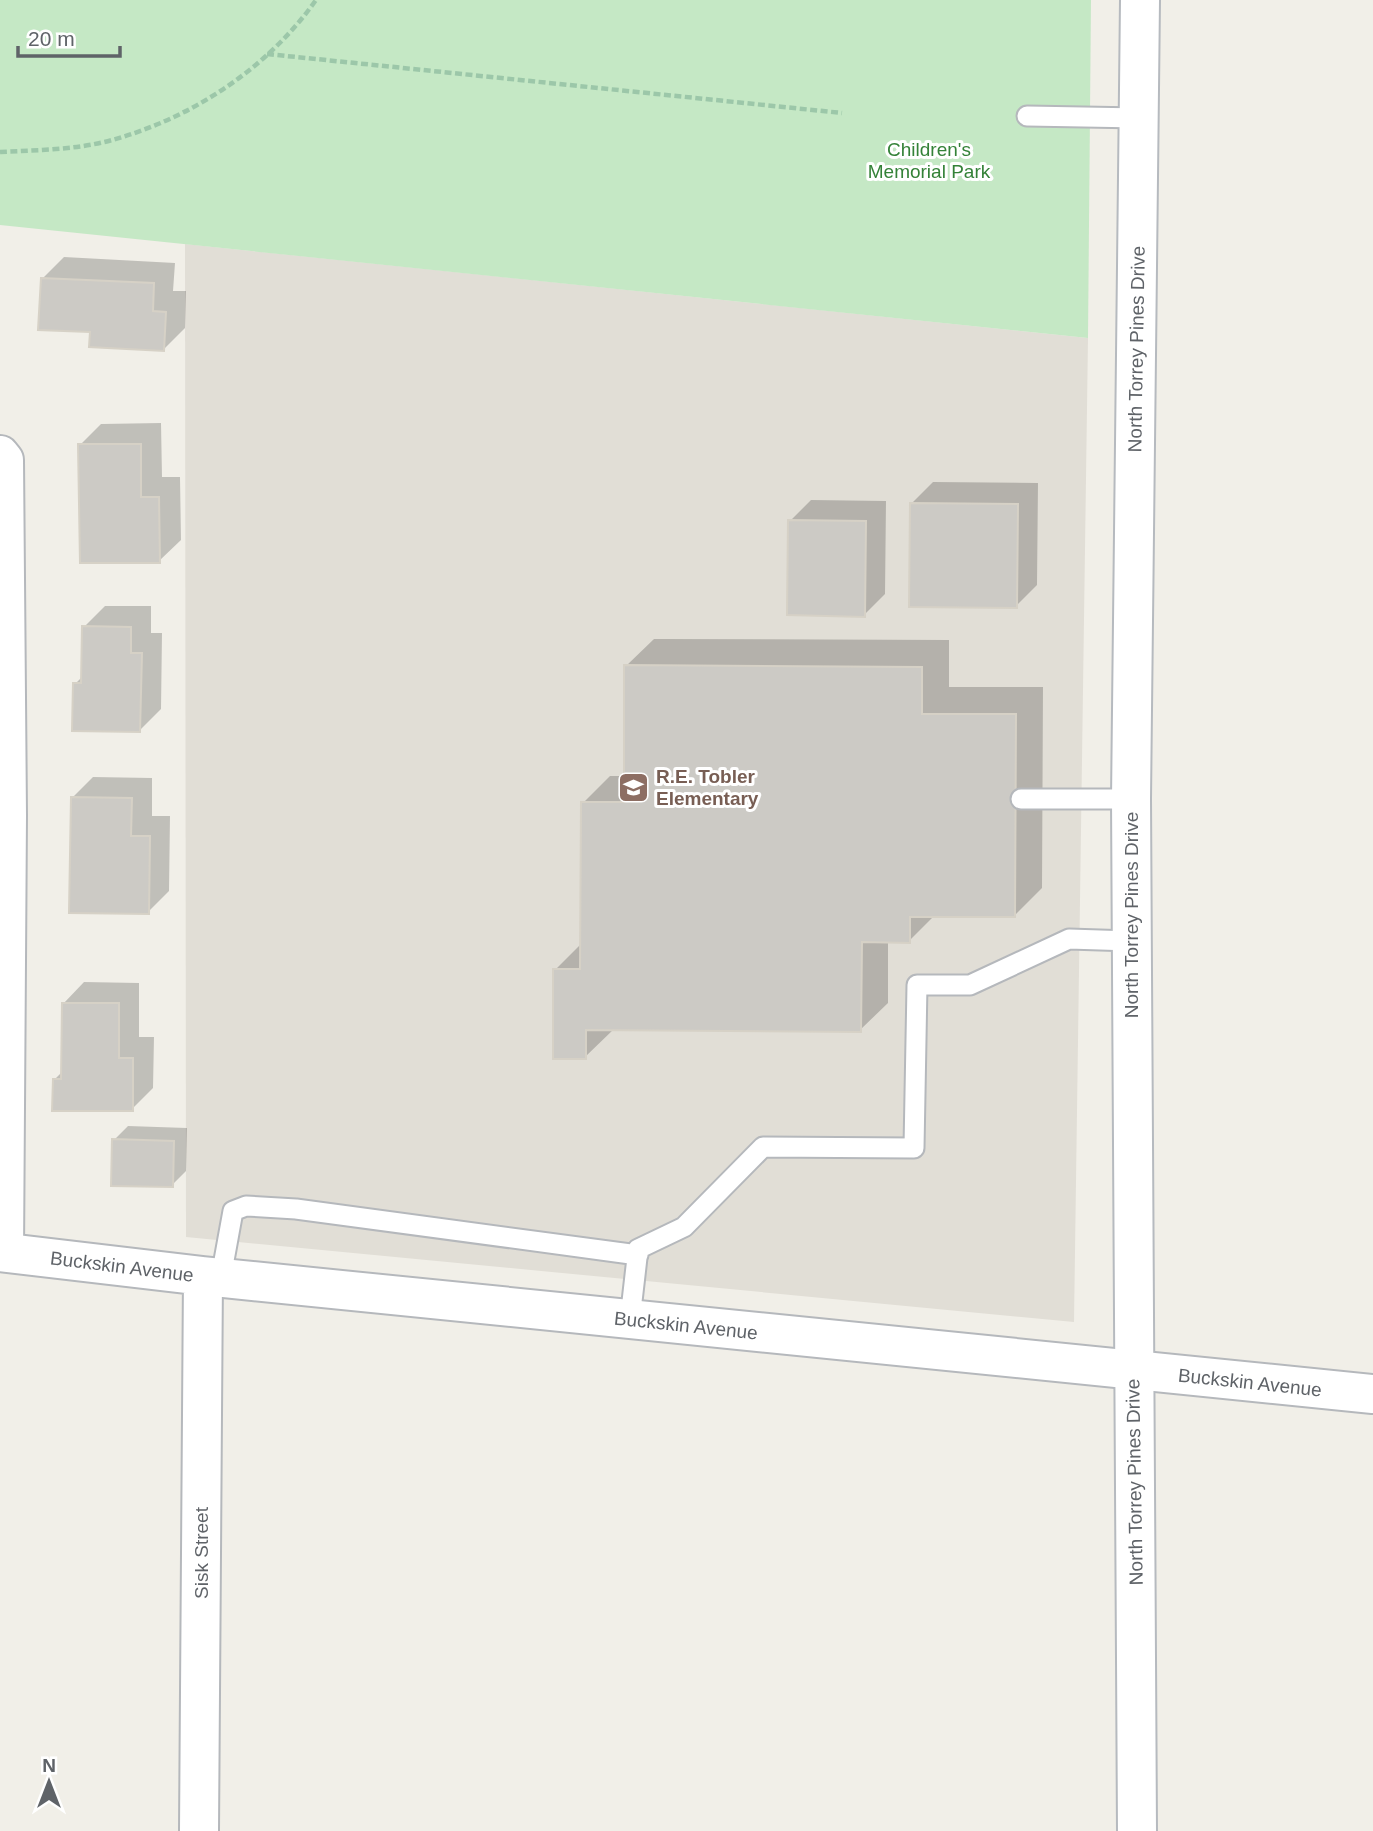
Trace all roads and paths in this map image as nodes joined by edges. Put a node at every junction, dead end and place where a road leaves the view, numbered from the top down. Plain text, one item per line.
1 (316, 0) edge
2 (1140, 0) edge
3 (267, 54) junction
4 (842, 113) dead end
5 (1027, 116) dead end
6 (1139, 118) junction
7 (0, 152) edge
8 (0, 455) edge
9 (1021, 799) dead end
10 (1131, 799) junction
11 (3, 816) edge
12 (1131, 941) junction
13 (2, 1252) edge
14 (638, 1255) junction
15 (212, 1276) junction
16 (630, 1319) junction
17 (1132, 1370) junction
18 (1373, 1394) edge
19 (199, 1831) edge
20 (1137, 1831) edge

1 - 3 path
2 - 6 street, North Torrey Pines Drive
3 - 4 path
3 - 7 path
5 - 6 lane
6 - 10 street, North Torrey Pines Drive
8 - 11 street
9 - 10 lane
10 - 12 street, North Torrey Pines Drive
11 - 13 street
12 - 14 lane
12 - 17 street, North Torrey Pines Drive
13 - 15 street, Buckskin Avenue
14 - 15 lane
14 - 16 lane
15 - 16 street, Buckskin Avenue
15 - 19 street, Sisk Street
16 - 17 street, Buckskin Avenue
17 - 18 street, Buckskin Avenue
17 - 20 street, North Torrey Pines Drive

